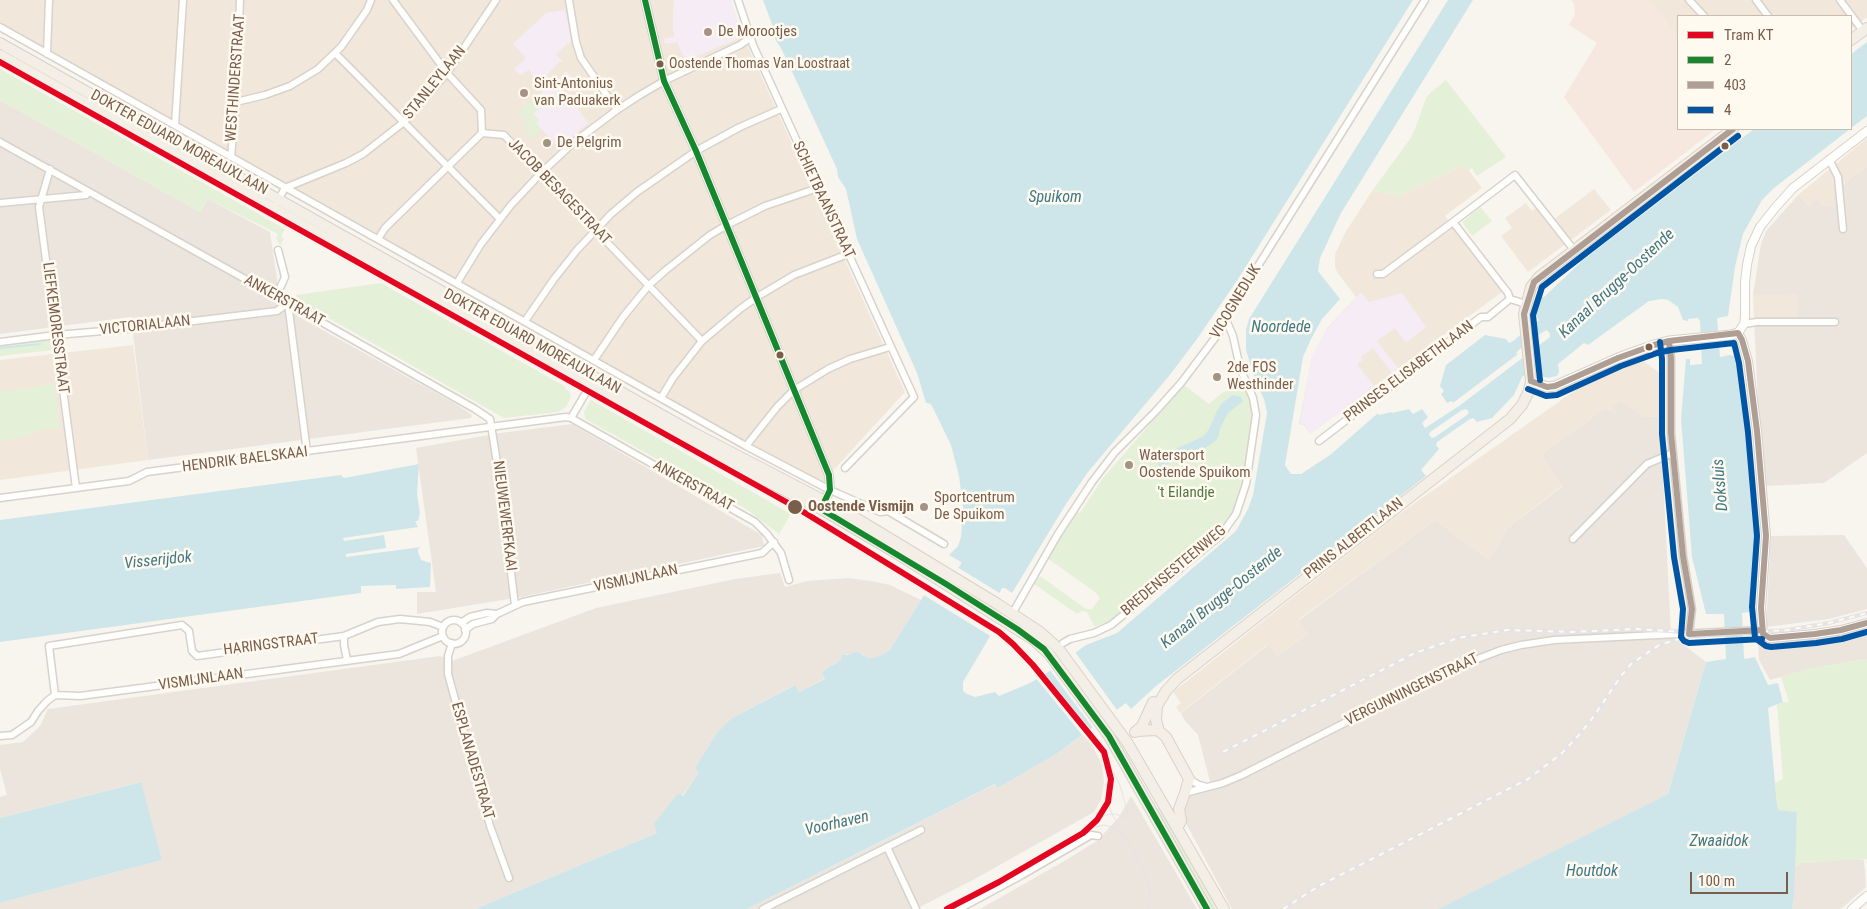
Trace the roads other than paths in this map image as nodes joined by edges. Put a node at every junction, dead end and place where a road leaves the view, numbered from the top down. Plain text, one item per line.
1 (49, 0) edge
2 (183, 0) edge
3 (240, 0) edge
4 (371, 0) edge
5 (393, 0) edge
6 (496, 0) edge
7 (569, 0) edge
8 (646, 0) edge
9 (738, 0) edge
10 (1425, 0) edge
11 (1689, 0) edge
12 (1756, 0) edge
13 (1840, 0) edge
14 (1703, 15) edge
15 (1767, 15) edge
16 (0, 27) edge
17 (1865, 29) edge
18 (750, 38) junction
19 (1852, 39) edge
20 (0, 43) edge
21 (335, 53) junction
22 (47, 54) junction
23 (0, 55) edge
24 (446, 73) junction
25 (664, 81) junction
26 (236, 102) junction
27 (781, 109) junction
28 (617, 110) junction
29 (404, 122) junction
30 (175, 125) junction
31 (1733, 130) edge
32 (1867, 131) edge
33 (482, 133) junction
34 (0, 142) edge
35 (696, 151) junction
36 (231, 157) junction
37 (1829, 159) junction
38 (448, 166) junction
39 (50, 170) junction
40 (541, 173) junction
41 (306, 179) junction
42 (285, 188) junction
43 (818, 188) junction
44 (88, 192) junction
45 (294, 193) junction
46 (41, 199) junction
47 (0, 203) edge
48 (281, 206) junction
49 (500, 218) junction
50 (1453, 222) junction
51 (726, 225) junction
52 (1843, 229) dead end
53 (595, 230) junction
54 (378, 239) junction
55 (278, 250) dead end
56 (1574, 250) junction
57 (848, 254) junction
58 (1377, 274) dead end
59 (457, 283) junction
60 (649, 285) junction
61 (276, 297) junction
62 (756, 297) junction
63 (1510, 299) junction
64 (288, 303) junction
65 (1526, 304) junction
66 (525, 321) junction
67 (1227, 322) junction
68 (1835, 322) dead end
69 (1744, 324) junction
70 (1738, 333) junction
71 (56, 335) junction
72 (702, 341) junction
73 (1674, 341) junction
74 (0, 342) edge
75 (890, 347) junction
76 (594, 360) junction
77 (1530, 377) junction
78 (592, 381) junction
79 (794, 390) junction
80 (661, 398) junction
81 (571, 418) junction
82 (492, 427) junction
83 (1318, 441) dead end
84 (746, 446) junction
85 (307, 452) junction
86 (1673, 453) junction
87 (845, 468) dead end
88 (76, 488) junction
89 (830, 490) junction
90 (0, 498) edge
91 (823, 505) junction
92 (1573, 539) dead end
93 (774, 542) junction
94 (944, 544) dead end
95 (788, 580) dead end
96 (949, 580) junction
97 (515, 605) junction
98 (497, 614) junction
99 (1012, 614) junction
100 (1867, 622) edge
101 (461, 623) junction
102 (443, 627) junction
103 (465, 630) junction
104 (1762, 630) junction
105 (1689, 634) junction
106 (344, 636) junction
107 (443, 636) junction
108 (452, 643) junction
109 (1061, 646) junction
110 (347, 660) junction
111 (1166, 690) junction
112 (55, 695) junction
113 (1159, 730) junction
114 (1136, 731) junction
115 (0, 736) edge
116 (1127, 742) junction
117 (1118, 752) junction
118 (1189, 778) junction
119 (1138, 786) junction
120 (1208, 787) junction
121 (1186, 793) junction
122 (1163, 804) junction
123 (1177, 828) junction
124 (921, 830) dead end
125 (1098, 836) dead end
126 (887, 847) junction
127 (509, 878) dead end
128 (1867, 896) edge
129 (763, 909) edge
130 (916, 909) edge
131 (959, 909) edge
132 (1207, 909) edge
133 (1224, 909) edge
134 (1852, 909) edge

1 - 22 street
2 - 30 street
3 - 26 street, WESTHINDERSTRAAT
4 - 21 street
5 - 24 street
6 - 24 street, STANLEYLAAN
7 - 28 street
8 - 25 street
9 - 18 street, SCHIETBAANSTRAAT
10 - 67 street, VICOGNEDIJK
11 - 14 street
12 - 15 street
13 - 17 street
16 - 22 street, DOKTER EDUARD MOREAUXLAAN
17 - 19 main road
18 - 25 street
18 - 27 street, SCHIETBAANSTRAAT
20 - 48 main road, DOKTER EDUARD MOREAUXLAAN
21 - 26 street
21 - 29 street
22 - 30 street, DOKTER EDUARD MOREAUXLAAN
23 - 48 main road, DOKTER EDUARD MOREAUXLAAN
24 - 29 street, STANLEYLAAN
24 - 33 street
25 - 28 street
25 - 35 street
26 - 36 street, WESTHINDERSTRAAT
27 - 35 street
27 - 43 street, SCHIETBAANSTRAAT
28 - 40 street
29 - 38 street
29 - 41 street, STANLEYLAAN
30 - 36 street, DOKTER EDUARD MOREAUXLAAN
31 - 56 main road
32 - 37 street
33 - 38 street
33 - 40 street, JACOB BESAGESTRAAT
34 - 39 street, ANKERSTRAAT
35 - 51 street
35 - 53 street
36 - 42 street, DOKTER EDUARD MOREAUXLAAN
37 - 52 street
37 - 69 street
38 - 49 street
38 - 54 street
39 - 44 street, ANKERSTRAAT
39 - 46 street, LIEFKEMORESSTRAAT
40 - 49 street
40 - 53 street, JACOB BESAGESTRAAT
41 - 42 street, STANLEYLAAN
41 - 45 street, STANLEYLAAN
42 - 45 street, DOKTER EDUARD MOREAUXLAAN
42 - 48 street
43 - 51 street
43 - 57 street, SCHIETBAANSTRAAT
44 - 46 street
44 - 61 street, ANKERSTRAAT
45 - 48 street, STANLEYLAAN
45 - 54 street, DOKTER EDUARD MOREAUXLAAN
46 - 47 street
46 - 71 street, LIEFKEMORESSTRAAT
48 - 78 main road, DOKTER EDUARD MOREAUXLAAN
49 - 59 street
50 - 56 street
50 - 58 street
50 - 63 street
51 - 60 street
51 - 62 street
53 - 60 street, JACOB BESAGESTRAAT
53 - 66 street
54 - 59 street, DOKTER EDUARD MOREAUXLAAN
55 - 61 street
56 - 65 main road
57 - 62 street
57 - 75 street, SCHIETBAANSTRAAT
59 - 66 street, DOKTER EDUARD MOREAUXLAAN
60 - 72 street, JACOB BESAGESTRAAT
60 - 76 street
61 - 64 street, ANKERSTRAAT
62 - 72 street
62 - 79 street
63 - 65 street
63 - 83 street, PRINSES ELISABETHLAAN
64 - 71 street, VICTORIALAAN
64 - 82 street, ANKERSTRAAT
64 - 85 street
65 - 77 main road, PRINS ALBERTLAAN
66 - 76 street, DOKTER EDUARD MOREAUXLAAN
67 - 99 street, VICOGNEDIJK
67 - 109 street, BREDENSESTEENWEG
68 - 69 street
69 - 70 street
70 - 73 main road
70 - 104 street
71 - 74 street, VICTORIALAAN
71 - 88 street, LIEFKEMORESSTRAAT
72 - 80 street
73 - 77 main road
73 - 86 street
75 - 79 street
75 - 87 street, SCHIETBAANSTRAAT
76 - 80 street, DOKTER EDUARD MOREAUXLAAN
77 - 111 main road, PRINS ALBERTLAAN
78 - 81 street
78 - 91 main road, DOKTER EDUARD MOREAUXLAAN
79 - 84 street
79 - 89 street
80 - 84 street, DOKTER EDUARD MOREAUXLAAN
81 - 82 street
81 - 93 street, ANKERSTRAAT
82 - 85 street, HENDRIK BAELSKAAI
82 - 97 street, NIEUWEWERFKAAI
84 - 89 street, DOKTER EDUARD MOREAUXLAAN
85 - 88 street, HENDRIK BAELSKAAI
86 - 92 street
86 - 105 street
88 - 90 street, HENDRIK BAELSKAAI
89 - 91 street
89 - 94 street
91 - 96 main road, DOKTER EDUARD MOREAUXLAAN
93 - 95 street, ANKERSTRAAT
93 - 97 street, VISMIJNLAAN
96 - 99 main road, DOKTER EDUARD MOREAUXLAAN
96 - 117 main road, DOKTER EDUARD MOREAUXLAAN
97 - 98 street, VISMIJNLAAN
98 - 101 street, VISMIJNLAAN
98 - 103 street, VISMIJNLAAN
99 - 109 main road, DOKTER EDUARD MOREAUXLAAN
100 - 104 street
101 - 102 street
101 - 103 street
102 - 106 street
102 - 107 street
103 - 108 street
104 - 105 street, VERGUNNINGENSTRAAT
105 - 120 street, VERGUNNINGENSTRAAT
106 - 110 street
106 - 112 street, HARINGSTRAAT
107 - 108 street
107 - 110 street, VISMIJNLAAN
108 - 127 street, ESPLANADESTRAAT
109 - 116 main road, DOKTER EDUARD MOREAUXLAAN
110 - 112 street, VISMIJNLAAN
111 - 113 main road, PRINS ALBERTLAAN
111 - 114 main road, PRINS ALBERTLAAN
112 - 115 street
113 - 114 main road
113 - 118 main road
114 - 116 main road, PRINS ALBERTLAAN
116 - 117 main road, PRINS ALBERTLAAN
116 - 122 main road, DOKTER EDUARD MOREAUXLAAN
117 - 119 main road, DOKTER EDUARD MOREAUXLAAN
118 - 120 street
118 - 121 main road
119 - 122 main road
119 - 132 main road, DOKTER EDUARD MOREAUXLAAN
120 - 121 street, VERGUNNINGENSTRAAT
121 - 122 main road
121 - 123 main road
122 - 123 main road, DOKTER EDUARD MOREAUXLAAN
123 - 133 main road, DOKTER EDUARD MOREAUXLAAN
124 - 126 street
125 - 131 street
126 - 129 street
126 - 130 street
128 - 134 street

